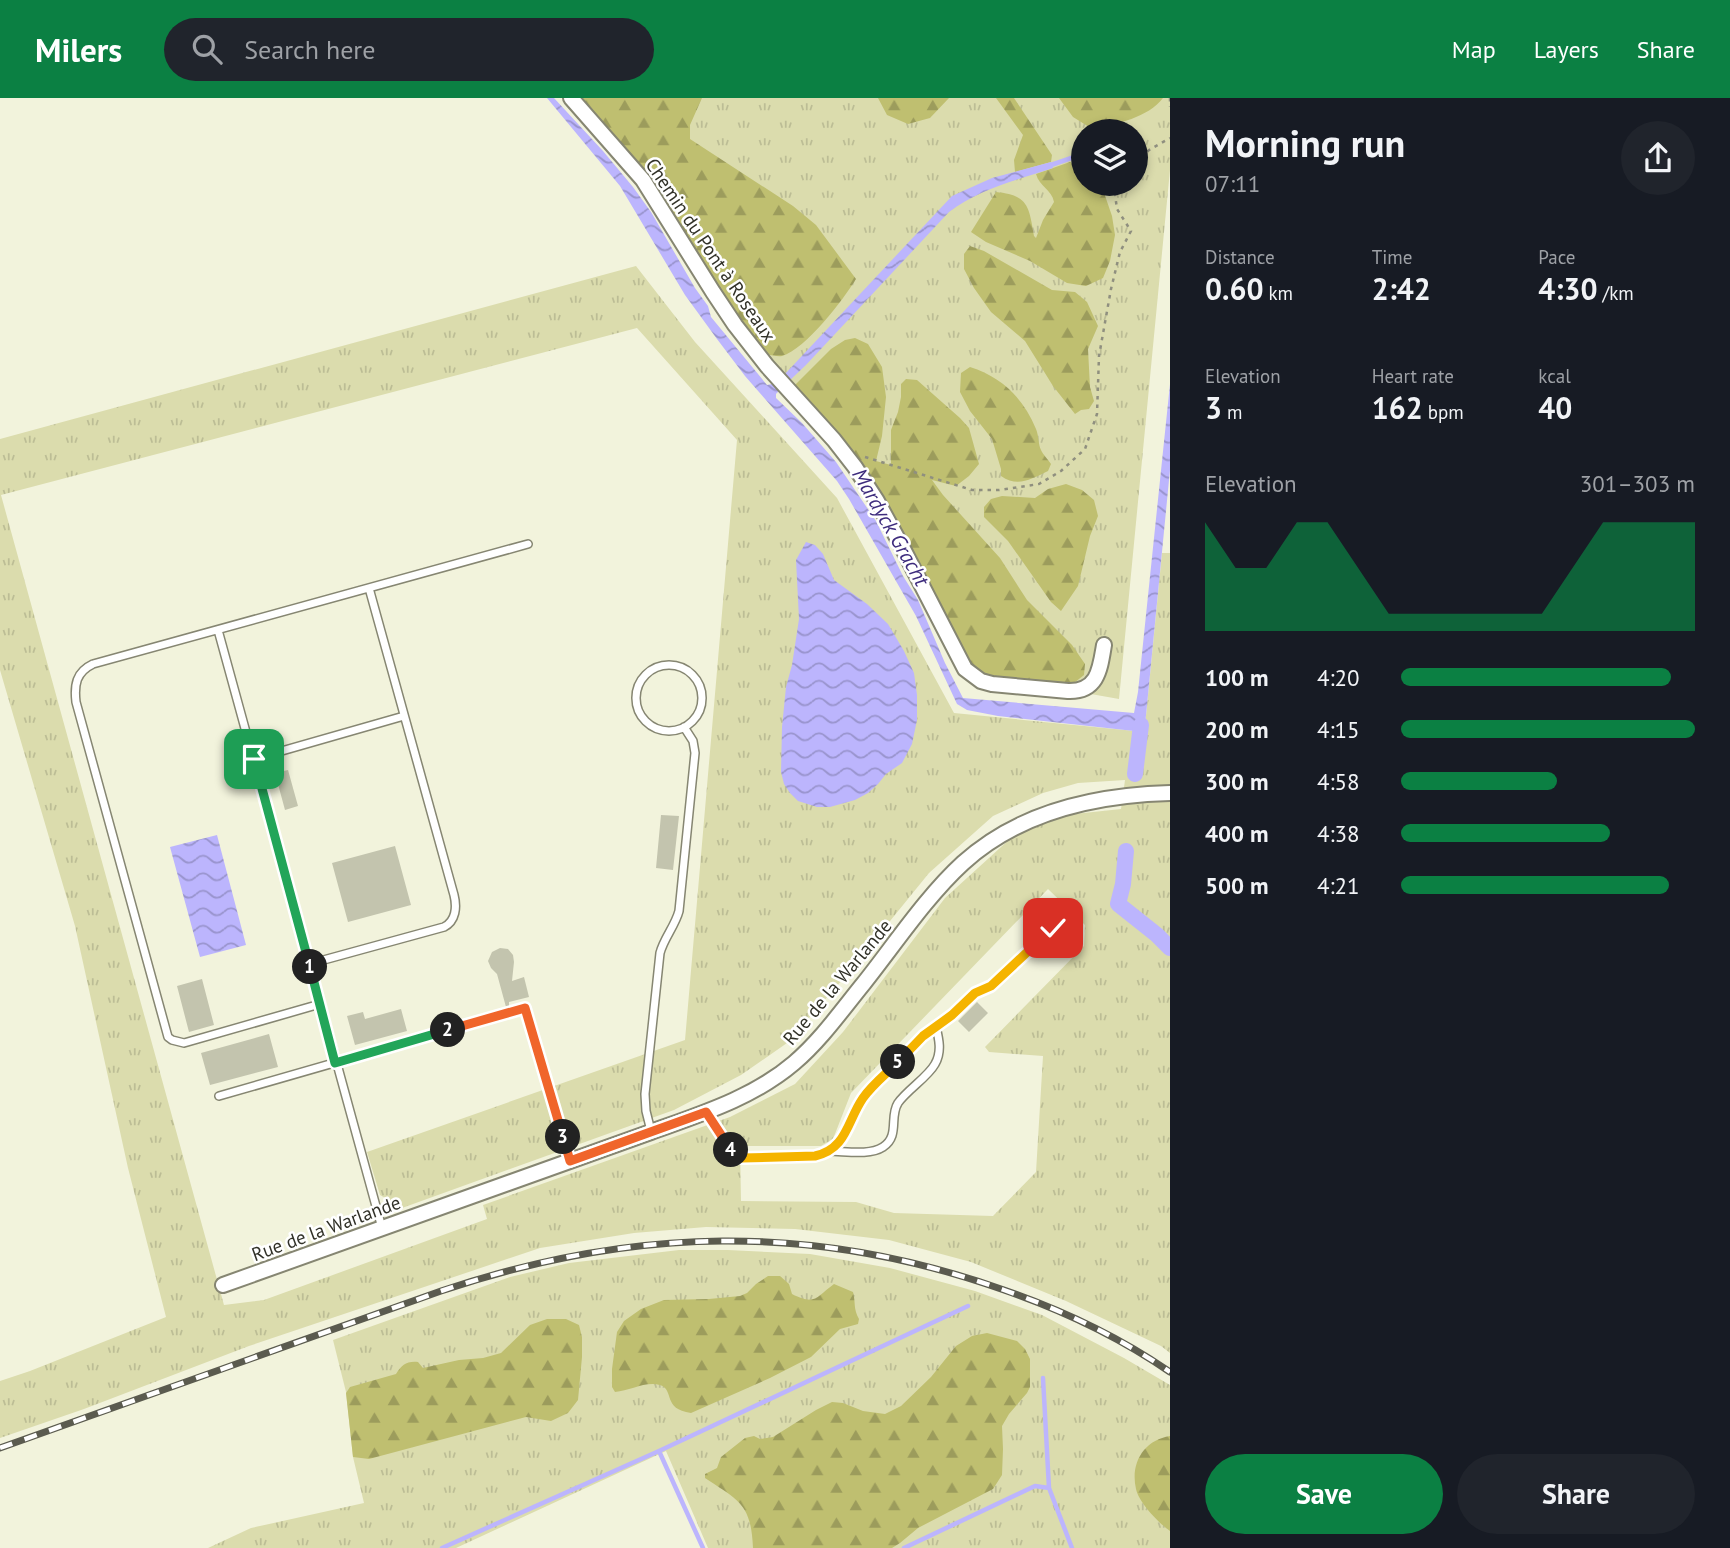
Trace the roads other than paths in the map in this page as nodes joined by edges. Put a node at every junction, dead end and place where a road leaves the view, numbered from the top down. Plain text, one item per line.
1 (571, 98) edge
2 (528, 544) dead end
3 (369, 588) junction
4 (218, 630) junction
5 (1104, 645) dead end
6 (404, 716) junction
7 (684, 727) junction
8 (254, 759) junction
9 (1170, 793) edge
10 (1101, 800) junction
11 (1170, 803) edge
12 (1053, 928) dead end
13 (309, 964) junction
14 (320, 1004) junction
15 (936, 1027) junction
16 (335, 1063) junction
17 (219, 1096) dead end
18 (706, 1112) junction
19 (651, 1132) junction
20 (829, 1151) junction
21 (570, 1161) junction
22 (382, 1228) junction
23 (223, 1285) dead end

1 - 5 street, Chemin du Pont à Roseaux
2 - 3 lane
3 - 4 lane
3 - 6 lane
4 - 8 lane
4 - 14 lane
6 - 8 lane
6 - 13 lane
7 - 7 lane
7 - 19 lane
8 - 13 lane
9 - 10 street, Rue de la Warlande
10 - 11 street, Rue de la Warlande
10 - 18 street, Rue de la Warlande
12 - 15 lane
13 - 14 lane
14 - 16 lane
15 - 20 lane
15 - 20 lane
16 - 17 lane
16 - 21 lane
16 - 22 lane
18 - 19 street, Rue de la Warlande
18 - 20 lane
19 - 21 street, Rue de la Warlande
21 - 22 street, Rue de la Warlande
22 - 23 street, Rue de la Warlande

